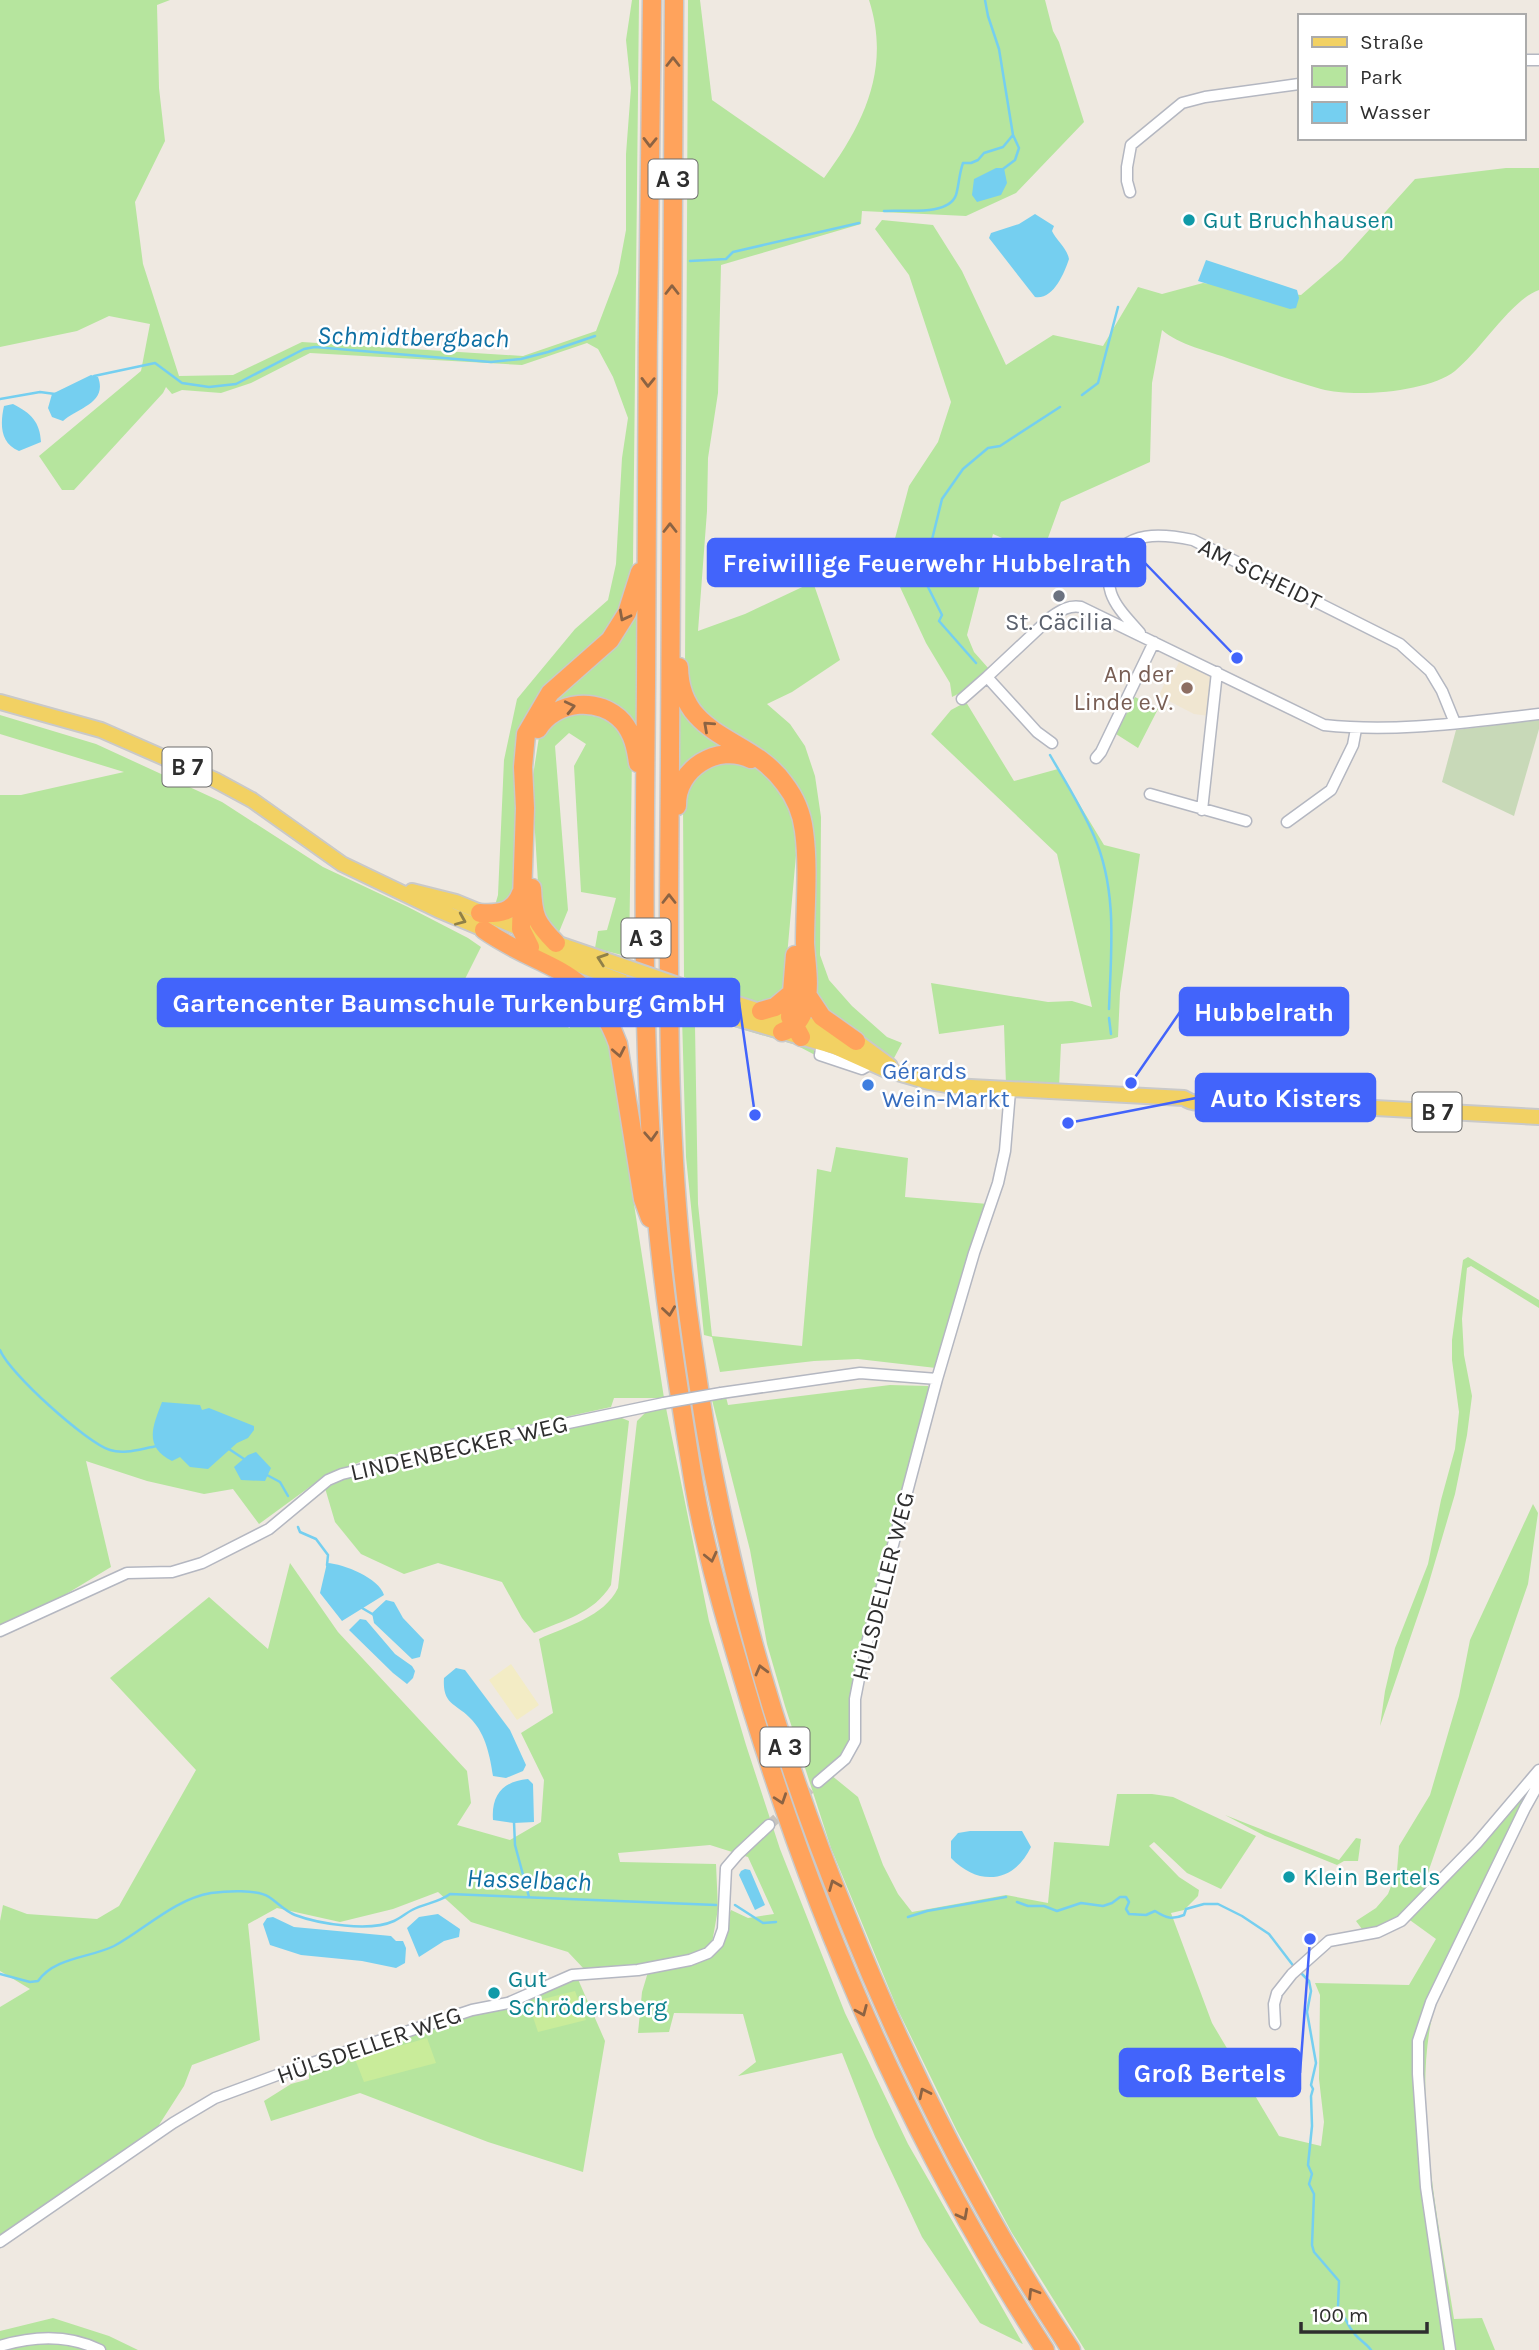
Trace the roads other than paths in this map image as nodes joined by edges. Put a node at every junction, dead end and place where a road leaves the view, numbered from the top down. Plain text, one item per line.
1 (652, 0) edge
2 (674, 0) edge
3 (1298, 84) edge
4 (1130, 192) dead end
5 (646, 552) junction
6 (670, 596) junction
7 (1150, 640) junction
8 (1217, 672) junction
9 (987, 677) junction
10 (962, 699) dead end
11 (0, 702) edge
12 (1539, 714) edge
13 (1455, 723) junction
14 (1356, 729) junction
15 (1052, 743) dead end
16 (1096, 758) dead end
17 (1150, 794) dead end
18 (1202, 810) junction
19 (1246, 821) dead end
20 (1287, 822) dead end
21 (645, 833) junction
22 (669, 836) junction
23 (522, 890) junction
24 (482, 921) junction
25 (521, 929) junction
26 (556, 943) junction
27 (530, 947) junction
28 (801, 994) junction
29 (761, 1011) junction
30 (793, 1028) junction
31 (822, 1043) junction
32 (861, 1048) junction
33 (1010, 1091) junction
34 (1539, 1117) edge
35 (659, 1244) junction
36 (937, 1379) junction
37 (0, 1631) edge
38 (1539, 1770) edge
39 (818, 1782) tunnel mouth
40 (1539, 1783) edge
41 (769, 1825) tunnel mouth
42 (1275, 2024) dead end
43 (0, 2242) edge
44 (0, 2346) edge
45 (100, 2350) edge
46 (1045, 2350) edge
47 (1071, 2350) edge
48 (1450, 2350) edge

1 -> 5 highway, A 3
6 -> 2 highway, A 3
3 - 4 street
5 - 21 highway, A 3
5 -> 23 highway
6 - 22 highway, A 3
28 -> 6 highway
7 - 8 street
7 - 9 street
7 - 13 street, AM SCHEIDT
7 - 16 street
8 - 14 street
8 - 18 street
9 - 10 street
9 - 15 street
11 - 24 main road, B 7
12 - 13 street
13 - 14 street
14 - 20 street
17 - 18 street
18 - 19 street
26 -> 21 highway
21 -> 35 highway, A 3
22 - 28 highway
47 -> 22 highway, A 3
23 - 24 highway
23 - 25 highway
24 - 25 main road, B 7
24 - 27 main road, B 7
24 -> 35 highway
25 - 26 main road, B 7
25 - 27 highway
29 -> 26 main road, B 7, bridge
27 - 30 main road, B 7, bridge
28 - 29 highway
28 - 30 highway
28 - 32 highway
29 - 30 main road, B 7
30 - 31 main road, B 7
30 - 32 main road, B 7
31 - 32 main road, B 7
31 - 32 main road
32 - 33 main road, B 7
33 - 34 main road, B 7
33 - 36 street, HÜLSDELLER WEG
35 -> 46 highway, A 3
36 - 37 street, LINDENBECKER WEG, bridge
36 - 39 street, HÜLSDELLER WEG
38 - 42 street
40 - 48 street
41 - 43 street, HÜLSDELLER WEG
44 - 45 street

